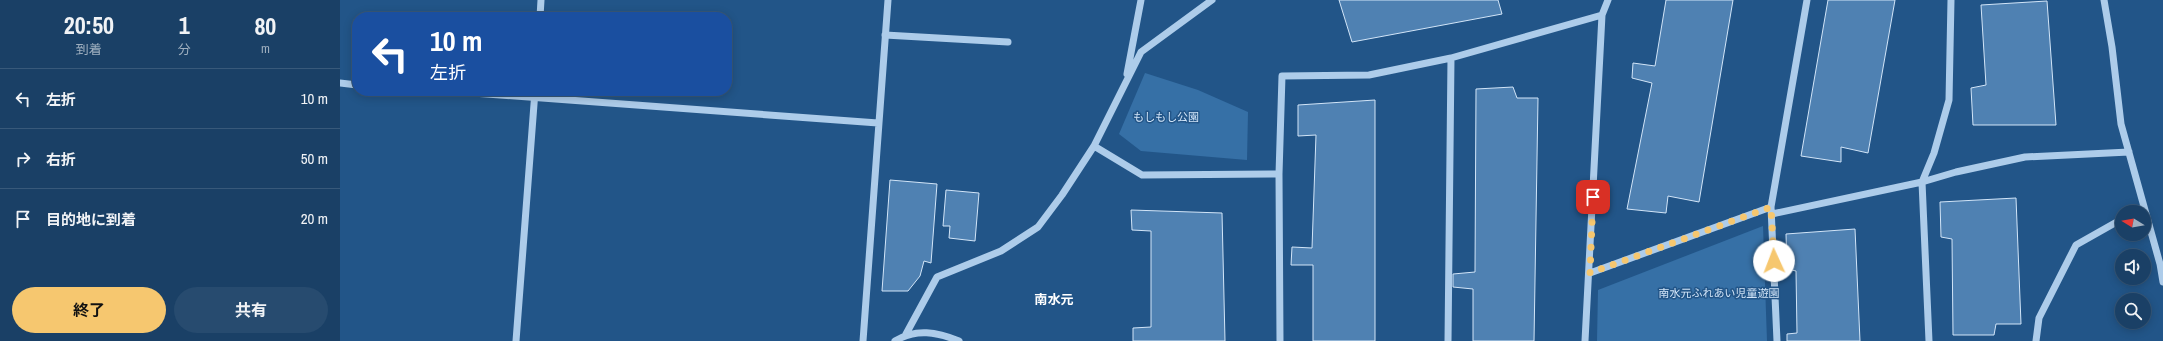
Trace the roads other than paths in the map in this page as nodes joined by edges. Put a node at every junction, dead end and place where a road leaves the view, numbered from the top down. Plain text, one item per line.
1 (541, 0) edge
2 (888, 0) edge
3 (1141, 0) edge
4 (1212, 0) edge
5 (1608, 0) edge
6 (1807, 0) edge
7 (1951, 0) edge
8 (2104, 0) edge
9 (540, 12) edge
10 (1602, 15) junction
11 (885, 35) junction
12 (1008, 42) dead end
13 (1451, 58) junction
14 (340, 83) edge
15 (352, 84) edge
16 (1125, 84) junction
17 (534, 96) edge
18 (558, 96) edge
19 (878, 123) junction
20 (1094, 146) junction
21 (2129, 152) junction
22 (1280, 174) junction
23 (1922, 182) junction
24 (2143, 205) edge
25 (1772, 210) junction
26 (2115, 223) edge
27 (2151, 232) edge
28 (1590, 273) junction
29 (2163, 282) edge
30 (906, 334) junction
31 (516, 341) edge
32 (863, 341) edge
33 (895, 341) edge
34 (959, 341) edge
35 (1280, 341) edge
36 (1448, 341) edge
37 (1585, 341) edge
38 (1777, 341) edge
39 (1929, 341) edge
40 (2036, 341) edge

1 - 9 street
2 - 11 street
3 - 16 street
4 - 16 street
5 - 10 street
6 - 25 street
7 - 23 street
8 - 21 street
10 - 13 street
10 - 28 street
11 - 12 street
11 - 19 street
13 - 22 street
13 - 36 street
14 - 15 street
16 - 20 street
17 - 31 street
18 - 19 street
19 - 32 street
20 - 22 street
20 - 30 street
21 - 23 street
21 - 24 street
22 - 35 street
23 - 25 street
23 - 39 street
25 - 28 street
25 - 38 street
26 - 40 street
27 - 29 street
28 - 37 street
30 - 33 street
30 - 34 street

